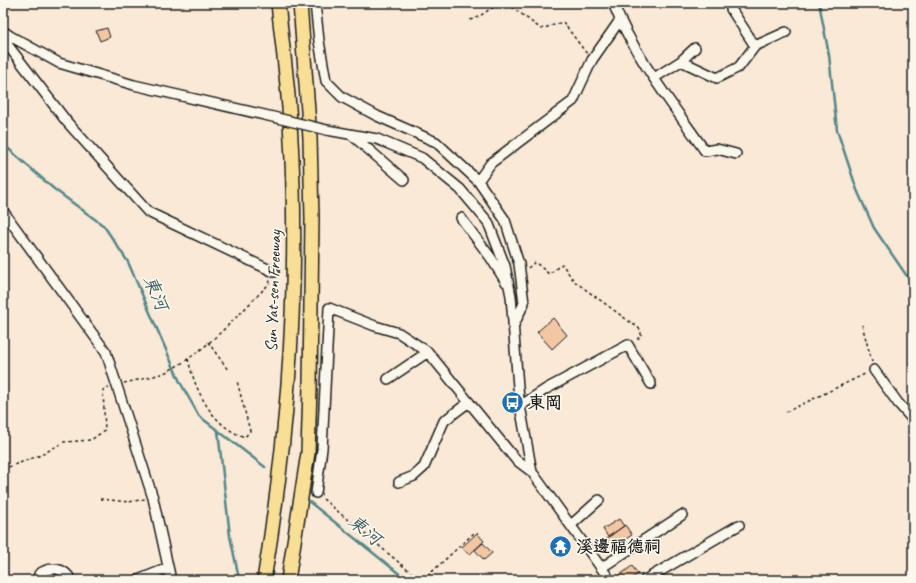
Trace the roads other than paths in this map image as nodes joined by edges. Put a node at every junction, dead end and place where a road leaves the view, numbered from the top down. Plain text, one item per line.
1 (278, 3) edge
2 (300, 3) edge
3 (315, 3) edge
4 (612, 3) edge
5 (731, 9) dead end
6 (620, 20) junction
7 (3, 30) edge
8 (786, 32) dead end
9 (3, 40) edge
10 (755, 46) junction
11 (695, 48) dead end
12 (681, 61) junction
13 (654, 78) junction
14 (352, 135) junction
15 (736, 154) dead end
16 (404, 180) dead end
17 (478, 181) junction
18 (3, 211) edge
19 (461, 218) dead end
20 (274, 272) road end
21 (510, 288) junction
22 (514, 326) junction
23 (428, 352) junction
24 (874, 370) road end
25 (388, 379) dead end
26 (651, 384) dead end
27 (469, 402) junction
28 (520, 406) junction
29 (913, 420) edge
30 (532, 472) junction
31 (399, 482) dead end
32 (316, 493) road end
33 (599, 500) dead end
34 (682, 515) dead end
35 (570, 525) junction
36 (739, 525) dead end
37 (168, 568) junction
38 (601, 568) junction
39 (38, 580) edge
40 (70, 580) edge
41 (138, 580) edge
42 (171, 580) edge
43 (264, 580) edge
44 (288, 580) edge
45 (610, 580) edge
46 (645, 580) edge

1 - 43 highway, Sun Yat-sen Freeway
2 - 44 highway
3 - 17 street
4 - 6 street
5 - 10 street
6 - 13 street
6 - 17 street
7 - 14 street, bridge
8 - 10 street
9 - 20 street
10 - 12 street
11 - 12 street
12 - 13 street
13 - 15 street
14 - 16 street
14 - 21 street
17 - 22 street
18 - 37 street
19 - 21 street
21 - 22 street
22 - 28 street
23 - 25 street
23 - 27 street
23 - 32 street
24 - 29 street
26 - 28 street
27 - 30 street
27 - 31 street
28 - 30 street
30 - 35 street
33 - 35 street
34 - 38 street
35 - 38 street
36 - 46 street
37 - 41 street
37 - 42 street
38 - 45 street
39 - 40 street

